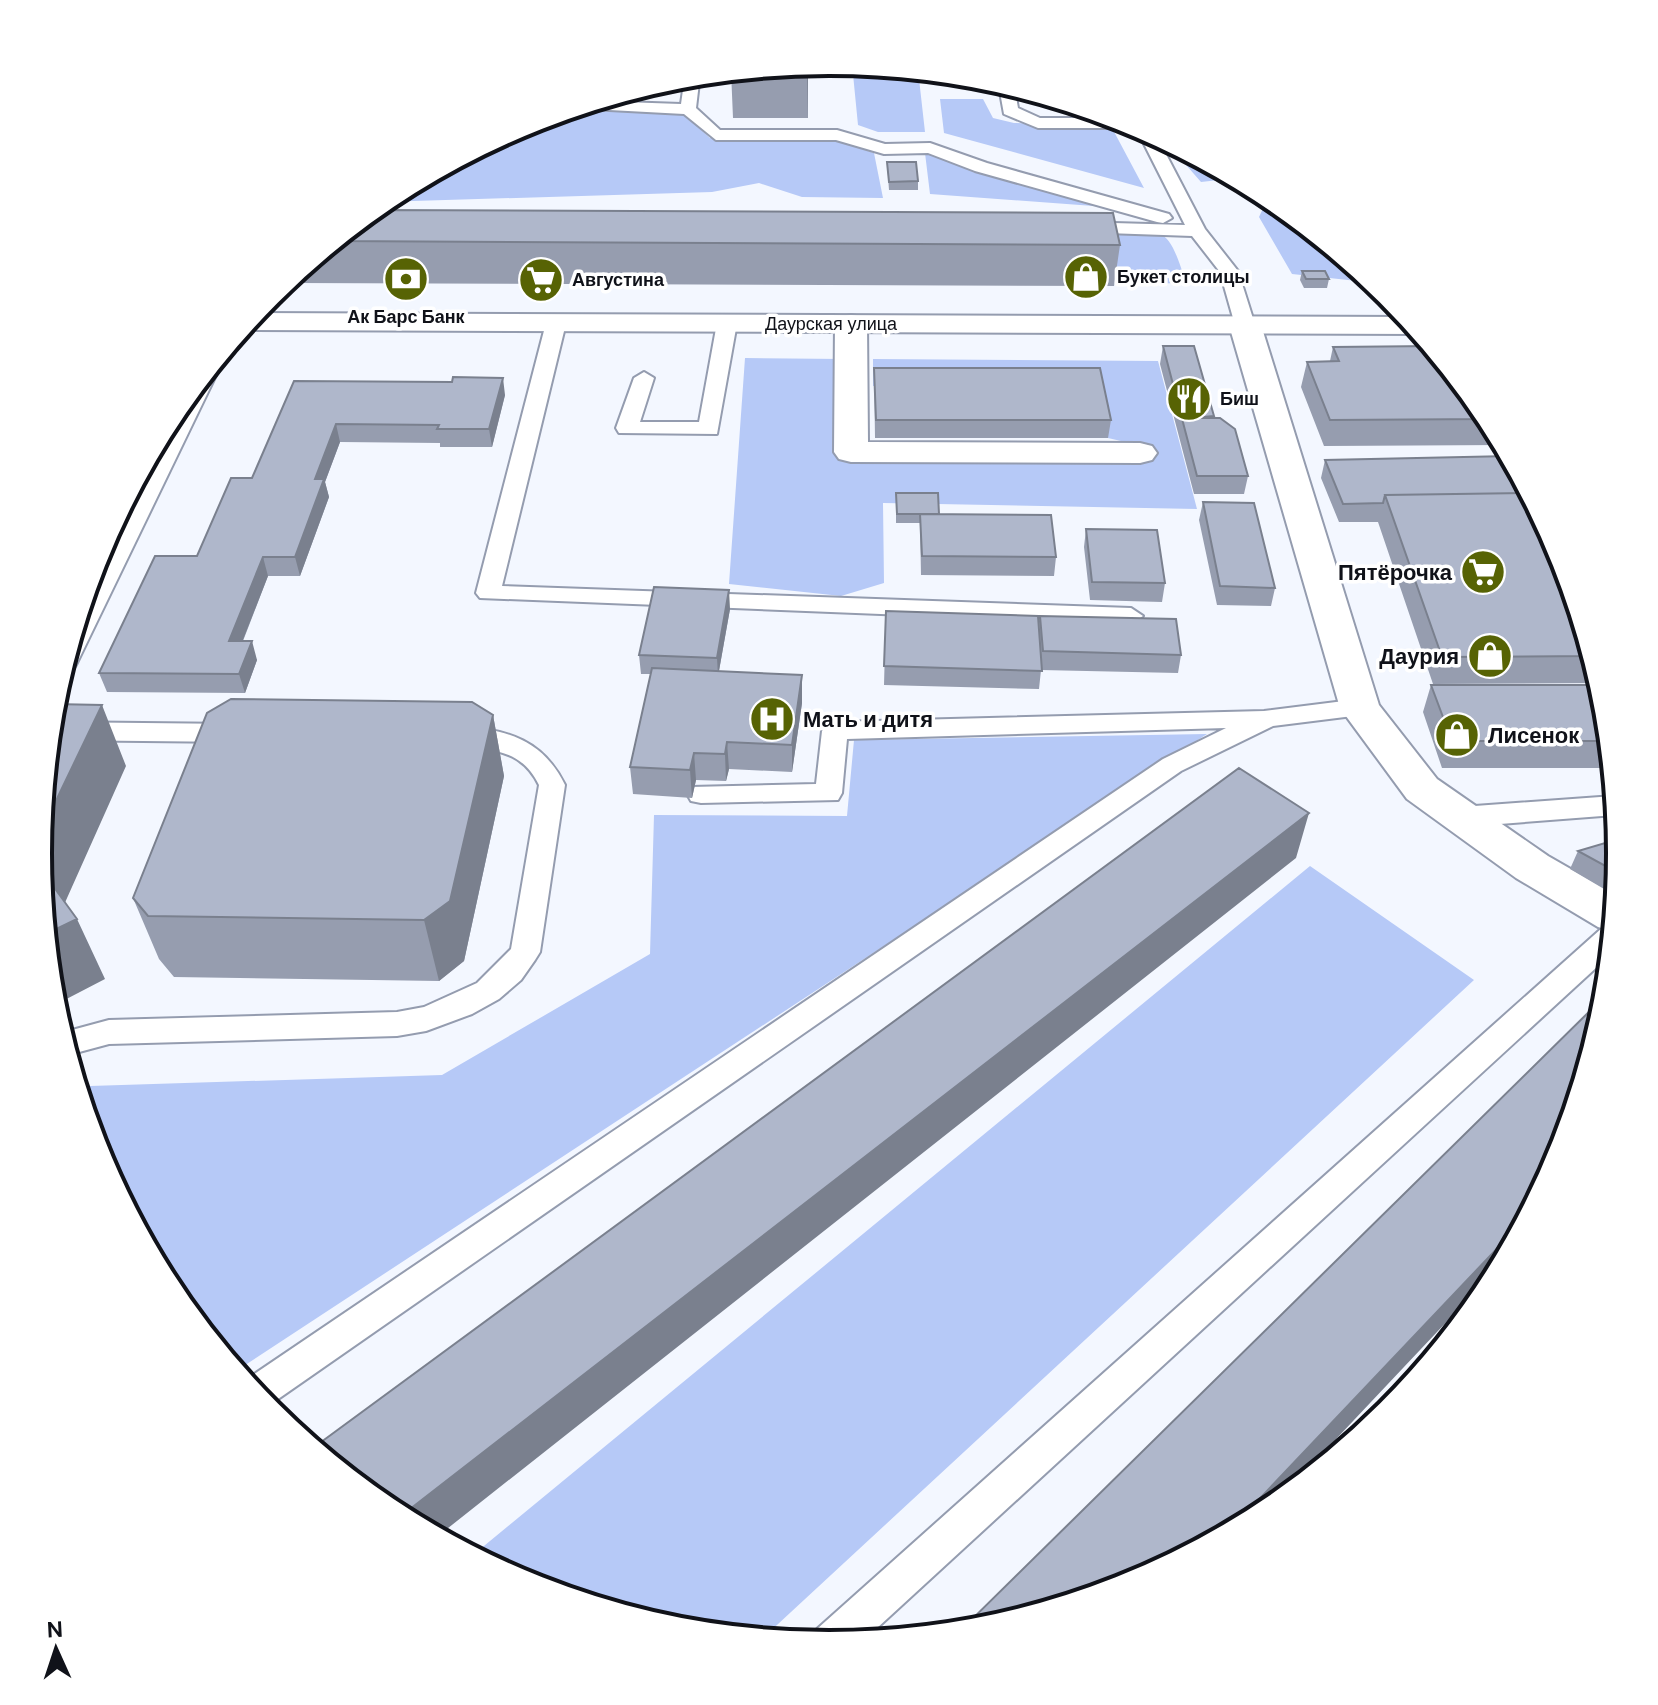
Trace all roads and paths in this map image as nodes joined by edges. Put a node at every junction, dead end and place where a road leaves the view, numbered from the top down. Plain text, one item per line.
1 (691, 88) edge
2 (1007, 96) edge
3 (612, 107) edge
4 (688, 109) junction
5 (1095, 123) edge
6 (1154, 148) edge
7 (1055, 227) edge
8 (1197, 231) junction
9 (262, 322) edge
10 (556, 323) junction
11 (727, 323) junction
12 (851, 324) junction
13 (1245, 325) junction
14 (1400, 326) edge
15 (644, 378) dead end
16 (1140, 453) dead end
17 (1131, 616) edge
18 (1360, 708) junction
19 (1268, 718) junction
20 (62, 731) edge
21 (264, 733) edge
22 (432, 735) edge
23 (701, 794) edge
24 (1604, 806) edge
25 (1461, 817) junction
26 (1603, 909) edge
27 (1600, 947) edge
28 (75, 1041) edge
29 (266, 1387) edge
30 (846, 1629) edge

1 - 4 lane
2 - 5 lane
3 - 4 lane
4 - 8 lane
6 - 8 lane
7 - 8 lane
8 - 13 lane
9 - 10 street, Даурская улица
10 - 11 street, Даурская улица
10 - 17 lane
11 - 12 street, Даурская улица
11 - 15 lane
12 - 13 street, Даурская улица
12 - 16 street
13 - 14 street, Даурская улица
13 - 18 street
18 - 19 lane
18 - 25 street
19 - 23 lane
19 - 29 lane
20 - 21 lane
22 - 28 lane
24 - 25 lane
25 - 26 street
27 - 30 lane

